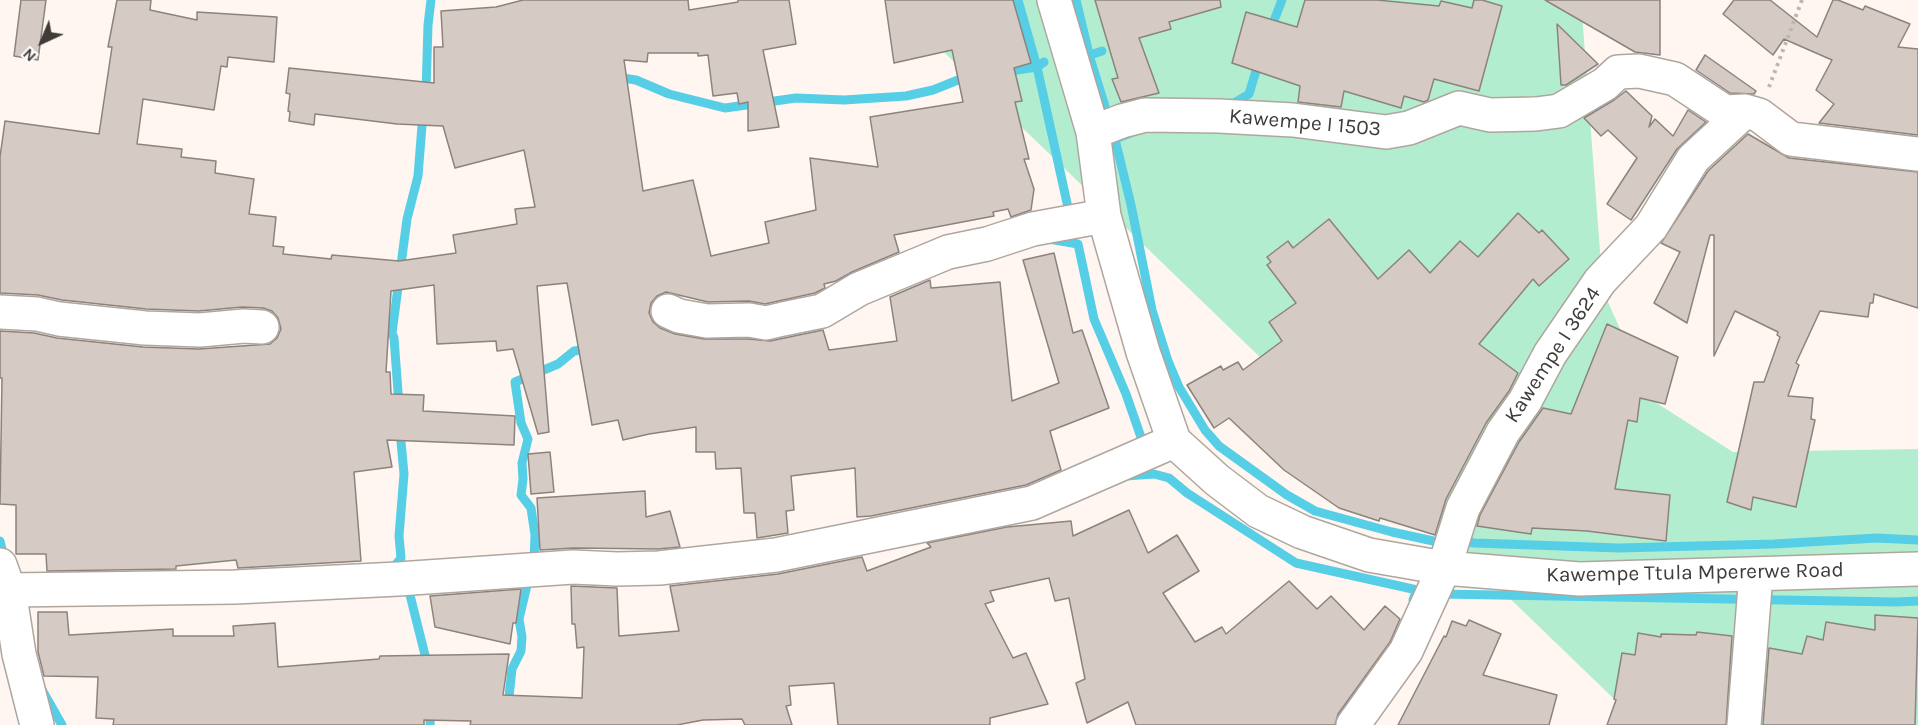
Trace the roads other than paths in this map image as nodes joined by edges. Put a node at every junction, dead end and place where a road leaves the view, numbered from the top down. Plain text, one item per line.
1 (1054, 0) edge
2 (1745, 111) junction
3 (1093, 132) junction
4 (1918, 154) edge
5 (1104, 216) junction
6 (668, 311) dead end
7 (0, 312) edge
8 (262, 327) dead end
9 (1174, 441) junction
10 (1444, 568) junction
11 (1918, 569) edge
12 (1756, 574) junction
13 (4, 578) edge
14 (36, 725) edge
15 (1353, 725) edge
16 (1744, 725) edge

1 - 3 street, Kawempe Ttula Mpererwe Road
2 - 3 street, Kawempe I 1503
2 - 4 street, Kawempe I 1503
2 - 10 street, Kawempe I 3624
3 - 5 street, Kawempe Ttula Mpererwe Road
5 - 6 street
5 - 9 street, Kawempe Ttula Mpererwe Road
7 - 8 street
9 - 10 street, Kawempe Ttula Mpererwe Road
9 - 13 street
10 - 12 street, Kawempe Ttula Mpererwe Road
10 - 15 street, Kawempe I 3624
11 - 12 street, Kawempe Ttula Mpererwe Road
12 - 16 street
13 - 14 street

